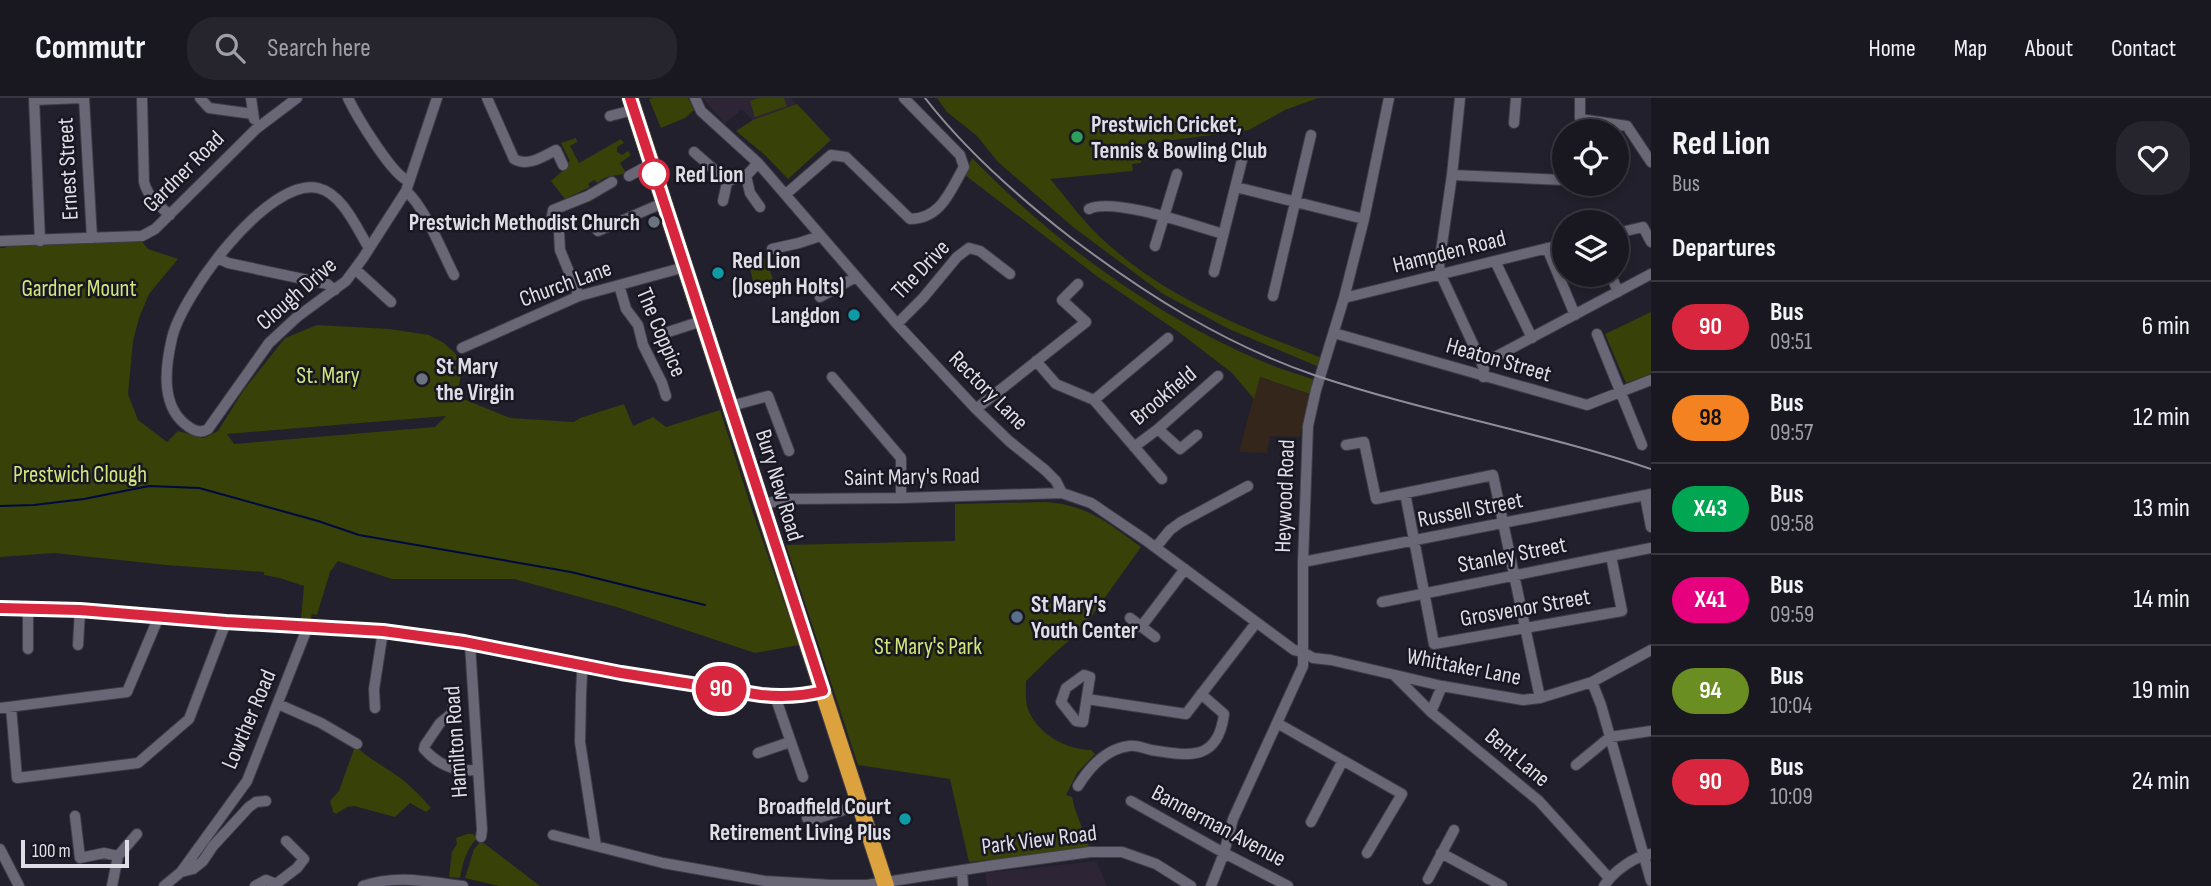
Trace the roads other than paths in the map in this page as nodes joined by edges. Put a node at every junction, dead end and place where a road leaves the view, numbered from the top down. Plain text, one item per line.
1 (82, 98) edge
2 (142, 98) edge
3 (200, 98) edge
4 (251, 98) edge
5 (297, 98) edge
6 (348, 98) edge
7 (487, 98) edge
8 (695, 98) edge
9 (904, 98) edge
10 (1389, 98) edge
11 (1460, 98) edge
12 (1517, 98) edge
13 (1580, 98) edge
14 (34, 99) edge
15 (438, 99) edge
16 (632, 104) edge
17 (253, 114) junction
18 (610, 116) dead end
19 (1514, 123) dead end
20 (256, 129) junction
21 (1311, 135) dead end
22 (694, 152) dead end
23 (1242, 160) dead end
24 (1651, 162) edge
25 (758, 163) junction
26 (651, 164) junction
27 (563, 165) dead end
28 (1177, 174) dead end
29 (1452, 175) junction
30 (629, 176) dead end
31 (746, 176) junction
32 (728, 178) junction
33 (1552, 179) edge
34 (612, 182) dead end
35 (408, 186) junction
36 (1236, 187) junction
37 (786, 194) junction
38 (723, 201) dead end
39 (664, 202) junction
40 (1295, 202) junction
41 (760, 207) dead end
42 (1089, 209) dead end
43 (170, 215) junction
44 (1164, 218) junction
45 (1364, 219) junction
46 (598, 232) dead end
47 (1223, 234) junction
48 (1629, 234) edge
49 (820, 236) junction
50 (1648, 236) edge
51 (92, 238) junction
52 (40, 240) junction
53 (0, 241) edge
54 (1155, 246) dead end
55 (1552, 247) edge
56 (369, 248) junction
57 (1547, 248) junction
58 (772, 249) dead end
59 (218, 258) junction
60 (1495, 261) junction
61 (685, 267) junction
62 (355, 269) junction
63 (1214, 272) dead end
64 (1010, 274) dead end
65 (1651, 274) edge
66 (454, 275) dead end
67 (1441, 275) junction
68 (856, 276) junction
69 (1078, 284) dead end
70 (619, 285) junction
71 (1616, 287) edge
72 (335, 290) junction
73 (1618, 292) junction
74 (579, 296) junction
75 (1273, 296) dead end
76 (820, 297) dead end
77 (1344, 298) junction
78 (391, 302) dead end
79 (1575, 315) junction
80 (702, 321) junction
81 (897, 324) junction
82 (665, 333) dead end
83 (1334, 333) junction
84 (1597, 334) dead end
85 (1168, 338) dead end
86 (1532, 338) junction
87 (462, 348) dead end
88 (1036, 361) junction
89 (1482, 364) junction
90 (1218, 376) dead end
91 (832, 377) dead end
92 (1483, 377) junction
93 (1651, 380) edge
94 (1620, 393) junction
95 (666, 396) dead end
96 (1094, 400) junction
97 (731, 406) junction
98 (975, 410) junction
99 (1158, 429) junction
100 (1197, 435) dead end
101 (1346, 445) dead end
102 (1642, 445) dead end
103 (1134, 447) junction
104 (789, 451) dead end
105 (1163, 479) dead end
106 (1248, 486) dead end
107 (1062, 493) junction
108 (1405, 493) junction
109 (1648, 495) edge
110 (901, 498) junction
111 (762, 504) junction
112 (1503, 524) junction
113 (1651, 527) edge
114 (1414, 541) junction
115 (1156, 547) junction
116 (1651, 548) edge
117 (1611, 556) junction
118 (1303, 562) junction
119 (1185, 569) junction
120 (1514, 575) junction
121 (1425, 593) junction
122 (1382, 602) dead end
123 (0, 608) edge
124 (28, 609) junction
125 (80, 610) junction
126 (158, 616) junction
127 (1130, 618) dead end
128 (226, 622) junction
129 (1256, 622) junction
130 (308, 626) junction
131 (1141, 627) junction
132 (1524, 629) junction
133 (383, 631) junction
134 (1155, 637) dead end
135 (470, 644) junction
136 (78, 645) dead end
137 (28, 649) dead end
138 (1649, 651) edge
139 (1303, 652) junction
140 (1651, 665) edge
141 (584, 666) junction
142 (1394, 675) junction
143 (1592, 682) junction
144 (1442, 686) junction
145 (823, 691) junction
146 (1201, 694) junction
147 (775, 696) junction
148 (1540, 698) junction
149 (454, 699) dead end
150 (1087, 699) dead end
151 (278, 704) junction
152 (5, 708) edge
153 (375, 708) dead end
154 (1431, 712) junction
155 (1277, 723) junction
156 (1651, 731) edge
157 (1610, 737) junction
158 (790, 742) junction
159 (357, 744) dead end
160 (758, 753) dead end
161 (1342, 762) junction
162 (1576, 765) dead end
163 (477, 770) junction
164 (803, 777) dead end
165 (1078, 786) dead end
166 (266, 801) dead end
167 (1131, 801) dead end
168 (860, 805) junction
169 (75, 816) dead end
170 (807, 818) dead end
171 (1311, 822) dead end
172 (1454, 830) dead end
173 (136, 834) dead end
174 (553, 835) dead end
175 (481, 837) dead end
176 (286, 841) dead end
177 (596, 846) junction
178 (0, 849) edge
179 (1224, 853) junction
180 (1367, 853) dead end
181 (1441, 853) junction
182 (1647, 854) edge
183 (118, 856) junction
184 (962, 870) junction
185 (181, 872) junction
186 (1428, 878) dead end
187 (1651, 881) edge
188 (1607, 882) edge
189 (276, 885) edge
190 (886, 885) edge
191 (19, 886) edge
192 (112, 886) edge
193 (164, 886) edge
194 (256, 886) edge
195 (363, 886) edge
196 (463, 886) edge
197 (963, 886) edge
198 (1191, 886) edge
199 (1211, 886) edge
200 (1288, 886) edge
201 (1502, 886) edge

1 - 14 street
1 - 51 street, Ernest Street
2 - 43 street
3 - 17 street
4 - 17 street
5 - 20 street, Gardner Road
6 - 35 street
7 - 27 street
8 - 25 street, Rectory Lane
9 - 37 street
10 - 45 street, Heywood Road
11 - 29 street
12 - 19 street
13 - 24 street
14 - 52 street
15 - 35 street, Clough Drive
16 - 18 street
16 - 26 highway, Bury New Road
17 - 20 street
20 - 43 street, Gardner Road
21 - 40 street
22 - 32 street
23 - 36 street
25 - 31 street
25 - 37 street, Rectory Lane
26 - 30 street
26 - 39 highway, Bury New Road
28 - 44 street
29 - 33 street
29 - 67 street
31 - 32 street
31 - 41 street
32 - 38 street
34 - 74 street
35 - 56 street, Clough Drive
35 - 66 street
36 - 40 street
36 - 47 street
37 - 49 street, Rectory Lane
39 - 46 street
39 - 61 highway, Bury New Road
40 - 45 street
40 - 75 street
42 - 44 street
43 - 51 street, Gardner Road
44 - 47 street
44 - 54 street
45 - 77 street, Heywood Road
47 - 63 street
48 - 50 street
49 - 58 street
49 - 68 street, Rectory Lane
51 - 52 street, Gardner Road
52 - 53 street, Gardner Road
55 - 57 street, Hampden Road
56 - 59 street
56 - 62 street, Clough Drive
57 - 60 street, Hampden Road
57 - 79 street
59 - 72 street
59 - 72 street, Clough Drive
60 - 67 street, Hampden Road
60 - 86 street
61 - 70 street, Church Lane
61 - 80 highway, Bury New Road
62 - 72 street, Clough Drive
62 - 78 street
64 - 81 street, The Drive
65 - 73 street
67 - 77 street, Hampden Road
67 - 89 street
68 - 76 street
68 - 81 street, Rectory Lane
69 - 88 street
70 - 74 street, Church Lane
70 - 95 street, The Coppice
71 - 73 street
73 - 79 street
74 - 87 street, Church Lane
77 - 83 street, Heywood Road
79 - 86 street
80 - 82 street
80 - 97 highway, Bury New Road
81 - 98 street, Rectory Lane
83 - 92 street, Heaton Street
83 - 118 street, Heywood Road
84 - 94 street
85 - 96 street
86 - 89 street
88 - 96 street
88 - 98 street
89 - 92 street
90 - 99 street, Brookfield
91 - 110 street
92 - 94 street, Heaton Street
93 - 94 street, Heaton Street
94 - 102 street
96 - 103 street
97 - 104 street
97 - 111 highway, Bury New Road
98 - 107 street, Rectory Lane
99 - 100 street
99 - 103 street, Brookfield
101 - 108 street
103 - 105 street
106 - 115 street
107 - 110 street, Saint Mary's Road
107 - 115 street
108 - 112 street
108 - 114 street
109 - 112 street, Russell Street
109 - 113 street
110 - 111 street, Saint Mary's Road
111 - 145 highway, Bury New Road
112 - 114 street, Russell Street
112 - 120 street
114 - 118 street, Russell Street
114 - 121 street
115 - 119 street
116 - 117 street, Stanley Street
117 - 120 street, Stanley Street
117 - 132 street, Grosvenor Street
118 - 139 street, Heywood Road
119 - 129 street
119 - 131 street
120 - 121 street, Stanley Street
120 - 132 street
121 - 122 street, Stanley Street
121 - 132 street, Grosvenor Street
123 - 124 street
124 - 125 street
124 - 137 street
125 - 126 street
125 - 136 street
126 - 128 street
126 - 152 street
127 - 131 street
128 - 130 street
128 - 152 street
129 - 139 street
129 - 146 street
130 - 133 street
130 - 151 street, Lowther Road
131 - 134 street
132 - 148 street
133 - 135 street
133 - 153 street
135 - 141 street
135 - 163 street, Hamilton Road
138 - 140 street
138 - 143 street, Whittaker Lane
139 - 142 street, Whittaker Lane
139 - 155 street, Heywood Road
141 - 147 street
141 - 177 street
142 - 144 street, Whittaker Lane
142 - 154 street, Bent Lane
143 - 148 street, Whittaker Lane
143 - 157 street
144 - 148 street, Whittaker Lane
144 - 154 street
145 - 147 street
145 - 168 highway, Bury New Road
146 - 150 street
146 - 165 street
147 - 158 street
149 - 163 street
151 - 159 street
151 - 185 street, Lowther Road
154 - 188 street, Bent Lane
155 - 161 street
155 - 179 street, Heywood Road
156 - 157 street
157 - 162 street
157 - 182 street
158 - 160 street
158 - 164 street
161 - 171 street
161 - 180 street
163 - 175 street, Hamilton Road
166 - 185 street
167 - 179 street, Bannerman Avenue
168 - 170 street
168 - 190 highway, Bury New Road
169 - 183 street
172 - 181 street
173 - 183 street
174 - 177 street, Park View Road
176 - 189 street
177 - 190 street, Park View Road
178 - 191 street
179 - 199 street, Heywood Road
179 - 200 street, Bannerman Avenue
181 - 186 street
181 - 201 street
182 - 187 street
182 - 188 street
183 - 192 street
184 - 190 street, Park View Road
184 - 197 street
184 - 198 street, Park View Road
185 - 193 street, Lowther Road
189 - 194 street
195 - 196 street

